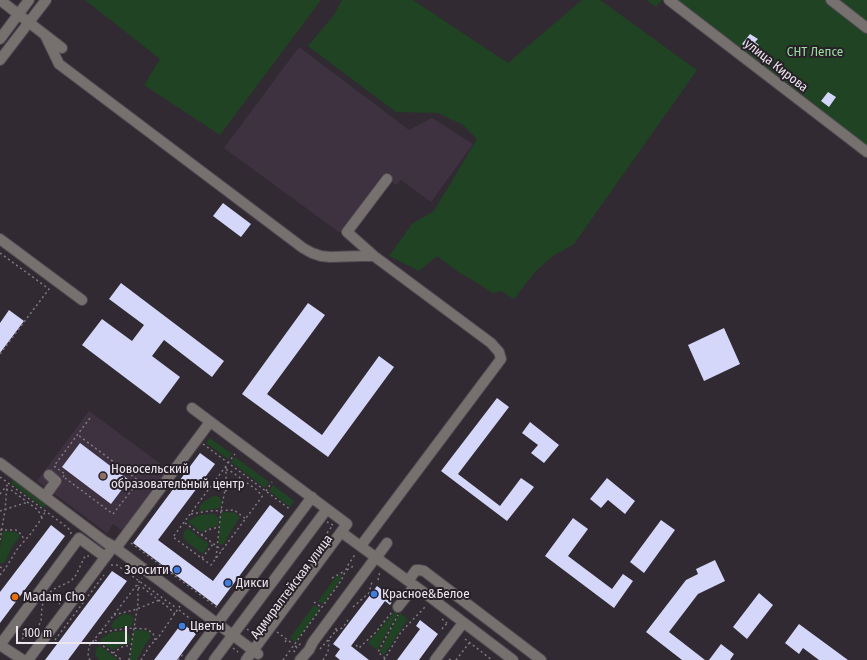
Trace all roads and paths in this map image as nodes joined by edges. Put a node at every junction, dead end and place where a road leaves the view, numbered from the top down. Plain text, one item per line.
1 (0, 0) edge
2 (29, 0) edge
3 (46, 0) edge
4 (669, 0) edge
5 (831, 0) edge
6 (18, 15) junction
7 (28, 23) junction
8 (867, 28) edge
9 (45, 35) junction
10 (0, 39) edge
11 (62, 48) dead end
12 (0, 60) edge
13 (867, 152) edge
14 (388, 179) dead end
15 (0, 239) edge
16 (0, 252) edge
17 (374, 256) junction
18 (82, 300) dead end
19 (0, 354) edge
20 (192, 408) dead end
21 (90, 418) dead end
22 (210, 422) junction
23 (78, 435) junction
24 (202, 444) dead end
25 (235, 454) dead end
26 (0, 463) edge
27 (228, 463) junction
28 (226, 470) junction
29 (49, 475) dead end
30 (0, 477) edge
31 (247, 482) junction
32 (272, 482) dead end
33 (6, 490) junction
34 (225, 491) junction
35 (266, 491) junction
36 (0, 494) edge
37 (45, 496) junction
38 (312, 497) junction
39 (28, 502) junction
40 (327, 509) junction
41 (5, 510) junction
42 (221, 510) junction
43 (291, 510) dead end
44 (0, 511) edge
45 (44, 514) dead end
46 (190, 514) junction
47 (42, 518) junction
48 (246, 518) junction
49 (184, 522) junction
50 (332, 525) dead end
51 (219, 527) junction
52 (1, 530) edge
53 (345, 530) junction
54 (327, 533) dead end
55 (201, 535) junction
56 (71, 536) dead end
57 (0, 540) edge
58 (24, 541) junction
59 (131, 543) dead end
60 (364, 543) dead end
61 (387, 543) dead end
62 (213, 544) junction
63 (115, 547) junction
64 (217, 547) junction
65 (222, 550) junction
66 (355, 555) dead end
67 (94, 556) dead end
68 (105, 556) junction
69 (376, 557) junction
70 (202, 558) junction
71 (215, 559) junction
72 (355, 564) dead end
73 (0, 567) edge
74 (109, 568) dead end
75 (6, 569) junction
76 (380, 569) dead end
77 (347, 570) dead end
78 (343, 572) dead end
79 (104, 574) dead end
80 (0, 575) edge
81 (332, 578) dead end
82 (378, 580) dead end
83 (372, 582) dead end
84 (410, 584) junction
85 (138, 588) junction
86 (43, 591) dead end
87 (48, 595) junction
88 (44, 600) dead end
89 (159, 600) junction
90 (314, 602) dead end
91 (353, 606) dead end
92 (426, 606) dead end
93 (63, 607) dead end
94 (175, 607) dead end
95 (321, 607) dead end
96 (218, 608) dead end
97 (396, 608) junction
98 (137, 609) junction
99 (179, 610) dead end
100 (114, 615) junction
101 (349, 617) dead end
102 (452, 617) dead end
103 (442, 619) dead end
104 (447, 623) junction
105 (463, 623) junction
106 (217, 624) junction
107 (336, 627) dead end
108 (133, 628) junction
109 (202, 628) dead end
110 (442, 629) dead end
111 (336, 631) junction
112 (32, 632) junction
113 (278, 633) dead end
114 (100, 634) junction
115 (232, 635) junction
116 (468, 636) dead end
117 (23, 638) junction
118 (287, 638) junction
119 (329, 639) junction
120 (95, 640) junction
121 (155, 640) junction
122 (54, 641) dead end
123 (285, 642) dead end
124 (470, 642) junction
125 (19, 643) dead end
126 (293, 644) dead end
127 (0, 645) edge
128 (131, 645) junction
129 (356, 645) dead end
130 (317, 650) dead end
131 (113, 653) junction
132 (255, 655) edge
133 (10, 657) edge
134 (385, 659) edge
135 (24, 660) edge
136 (28, 660) edge
137 (90, 660) edge
138 (122, 660) edge
139 (129, 660) edge
140 (141, 660) edge
141 (190, 660) edge
142 (214, 660) edge
143 (246, 660) edge
144 (283, 660) edge
145 (300, 660) edge
146 (323, 660) edge
147 (435, 660) edge
148 (456, 660) edge
149 (492, 660) edge
150 (512, 660) edge
151 (541, 660) edge

1 - 6 street
2 - 6 street
3 - 7 street
4 - 13 street, улица Кирова
5 - 8 street
6 - 7 street
6 - 10 street
7 - 9 street
7 - 12 street
9 - 11 street
9 - 17 street
14 - 17 street
15 - 18 street
16 - 19 path
17 - 60 street
20 - 22 street
21 - 23 path
22 - 38 street
22 - 63 street
23 - 23 path
24 - 27 path
25 - 27 path
26 - 37 street
27 - 35 path
28 - 31 path
28 - 34 path
28 - 46 path
29 - 37 street
30 - 56 path
31 - 34 path
31 - 48 path
32 - 35 path
33 - 36 path
33 - 39 path
33 - 41 path
34 - 42 path
35 - 43 path
37 - 63 street
38 - 40 street
38 - 106 street
39 - 41 path
39 - 47 path
40 - 53 street
40 - 115 street
41 - 44 path
41 - 52 path
42 - 46 path
42 - 48 path
42 - 51 path
45 - 47 path
46 - 49 path
47 - 58 path
48 - 65 path
49 - 55 path
49 - 70 path
50 - 54 path
51 - 55 path
51 - 64 path
52 - 57 path
52 - 58 path
53 - 69 street
53 - 132 street, Адмиралтейская улица
55 - 62 path
58 - 75 path
59 - 96 path
61 - 69 street
62 - 64 path
62 - 70 path
63 - 68 street
63 - 106 street
64 - 65 path
64 - 71 path
65 - 71 path
66 - 144 path
67 - 87 path
68 - 127 street
68 - 136 street
69 - 84 street
69 - 145 street
70 - 71 path
72 - 77 path
73 - 75 path
74 - 94 path
75 - 80 path
76 - 82 path
78 - 81 path
79 - 122 path
83 - 91 path
84 - 97 street
84 - 105 street
84 - 151 street
85 - 89 path
85 - 98 path
85 - 100 path
86 - 87 path
87 - 93 path
88 - 112 path
89 - 98 path
89 - 121 path
90 - 95 path
92 - 134 path
97 - 129 path
97 - 134 path
98 - 100 path
98 - 108 path
99 - 109 path
100 - 114 path
101 - 111 path
102 - 104 path
103 - 104 path
104 - 110 path
105 - 147 street
105 - 150 street
106 - 115 street
106 - 141 street
107 - 111 path
108 - 114 path
108 - 121 path
108 - 128 path
111 - 119 path
112 - 117 path
112 - 117 path
113 - 118 path
114 - 120 path
115 - 132 street
115 - 142 street
116 - 124 path
117 - 125 path
118 - 123 path
118 - 126 path
119 - 130 path
119 - 146 path
120 - 131 path
120 - 137 path
121 - 140 path
124 - 148 path
124 - 149 path
127 - 133 street
128 - 131 path
128 - 139 path
131 - 138 path
132 - 143 street, Адмиралтейская улица
133 - 135 street

